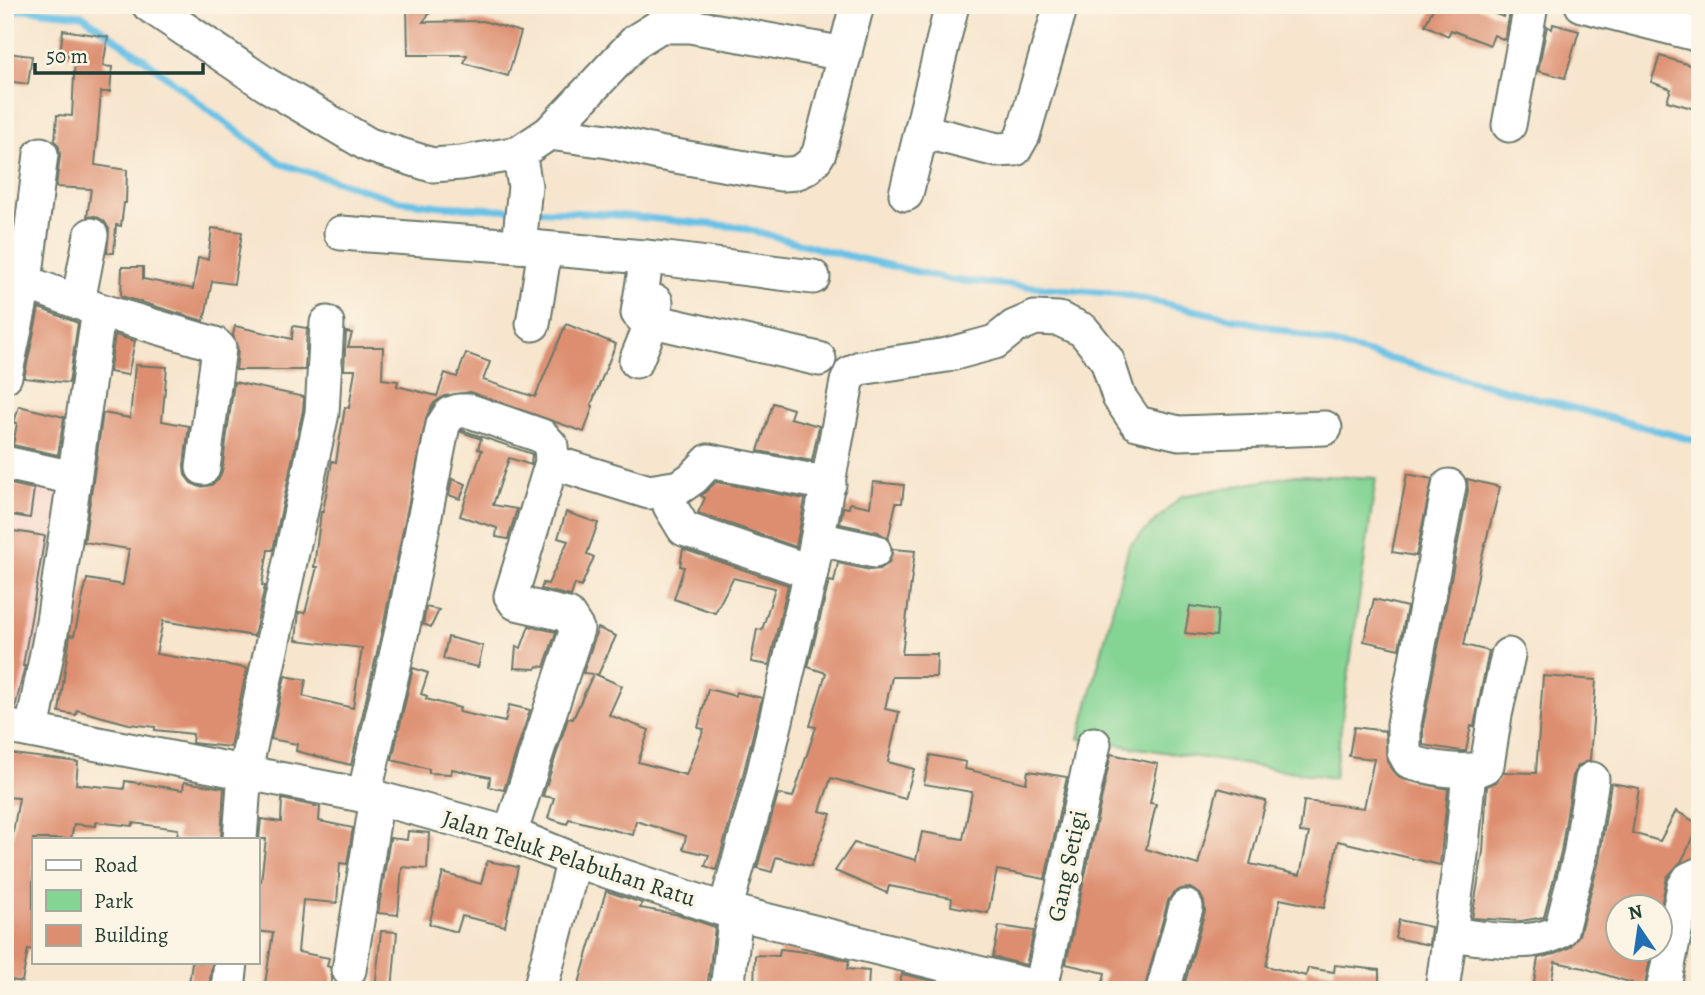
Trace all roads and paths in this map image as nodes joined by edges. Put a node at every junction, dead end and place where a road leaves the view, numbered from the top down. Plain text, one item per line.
1 (149, 5) edge
2 (857, 5) edge
3 (952, 5) edge
4 (1061, 5) edge
5 (1531, 5) edge
6 (1581, 5) edge
7 (1700, 35) edge
8 (845, 54) junction
9 (1509, 125) dead end
10 (922, 131) junction
11 (549, 133) junction
12 (519, 153) junction
13 (41, 154) dead end
14 (906, 194) dead end
15 (341, 233) dead end
16 (91, 235) dead end
17 (528, 239) junction
18 (656, 258) junction
19 (813, 276) dead end
20 (25, 282) junction
21 (89, 306) junction
22 (652, 322) junction
23 (327, 323) dead end
24 (533, 324) dead end
25 (819, 359) dead end
26 (636, 360) dead end
27 (6, 366) edge
28 (1325, 428) dead end
29 (552, 462) junction
30 (5, 463) edge
31 (203, 468) dead end
32 (74, 478) junction
33 (829, 484) junction
34 (1449, 486) dead end
35 (668, 490) junction
36 (819, 539) junction
37 (874, 551) dead end
38 (811, 572) junction
39 (1508, 655) dead end
40 (19, 728) edge
41 (1094, 744) dead end
42 (245, 771) junction
43 (1469, 772) junction
44 (1592, 779) dead end
45 (370, 797) junction
46 (510, 834) junction
47 (240, 838) edge
48 (574, 860) junction
49 (1700, 874) edge
50 (1186, 907) dead end
51 (731, 912) junction
52 (1451, 934) junction
53 (231, 964) edge
54 (349, 970) dead end
55 (1044, 989) edge
56 (228, 990) edge
57 (540, 990) edge
58 (727, 990) edge
59 (1163, 990) edge
60 (1442, 990) edge
61 (1663, 990) edge

1 - 12 street
2 - 8 street
3 - 10 street
4 - 10 street
5 - 9 street
6 - 7 street
8 - 11 street
8 - 11 street
10 - 14 street
11 - 12 street
12 - 17 street
13 - 20 street
15 - 17 street
16 - 21 street
17 - 18 street
17 - 24 street
18 - 19 street
18 - 22 street
20 - 21 street
20 - 27 street
21 - 31 street
21 - 32 street
22 - 25 street
22 - 26 street
23 - 42 street
28 - 33 street
29 - 35 street
29 - 45 street
29 - 46 street
30 - 32 street
32 - 40 street
33 - 35 street
33 - 36 street
34 - 43 street
35 - 38 street
36 - 37 street
36 - 38 street
38 - 51 street
39 - 43 street
40 - 42 street, Jalan Teluk Pelabuhan Ratu
41 - 55 street, Gang Setigi
42 - 45 street, Jalan Teluk Pelabuhan Ratu
42 - 47 street
43 - 52 street
44 - 52 street
45 - 46 street, Jalan Teluk Pelabuhan Ratu
45 - 54 street
46 - 48 street, Jalan Teluk Pelabuhan Ratu
48 - 51 street, Jalan Teluk Pelabuhan Ratu
48 - 57 street
49 - 61 street
50 - 59 street
51 - 55 street, Jalan Teluk Pelabuhan Ratu
51 - 58 street
52 - 60 street
53 - 56 street

